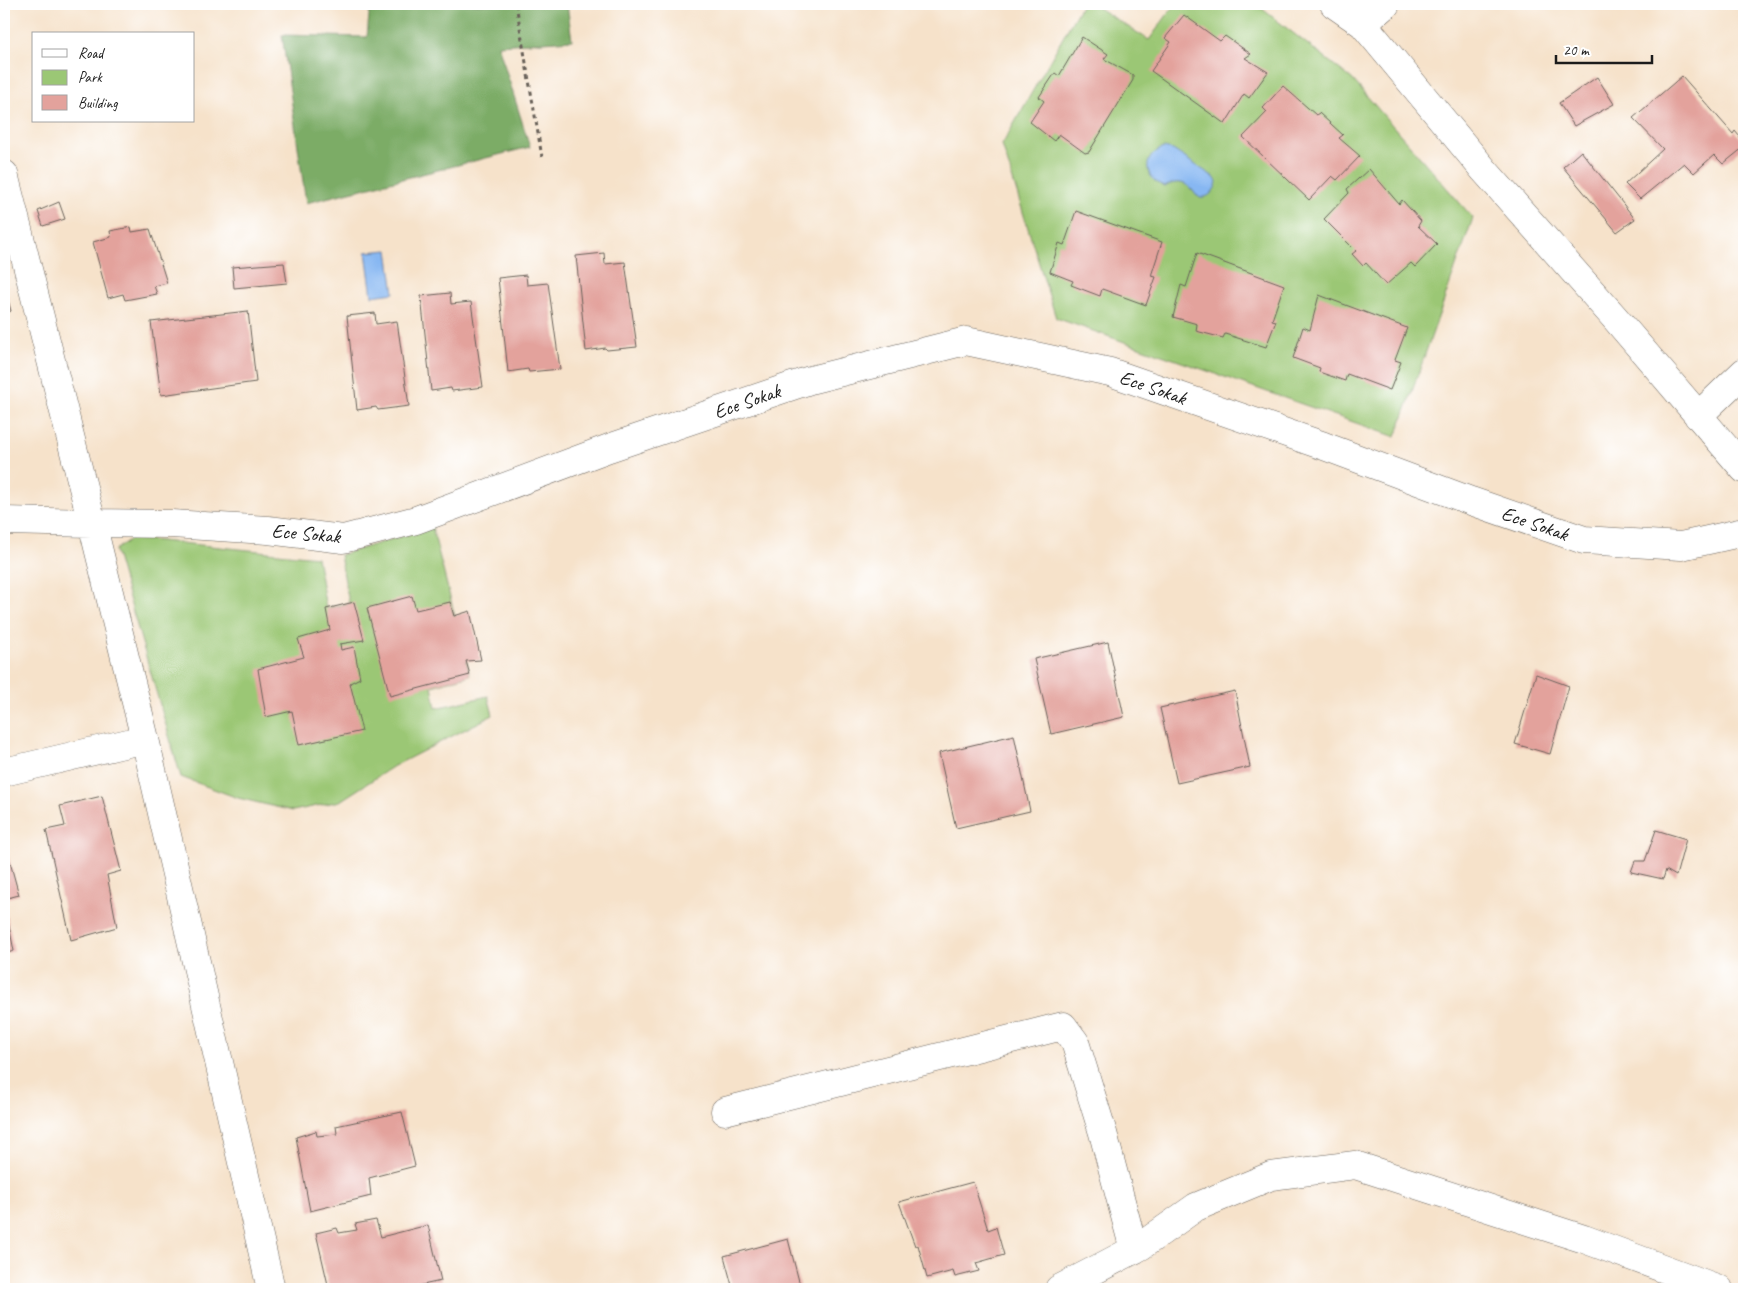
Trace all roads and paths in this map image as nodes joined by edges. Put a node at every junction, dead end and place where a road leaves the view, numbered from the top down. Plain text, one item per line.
1 (516, 4) edge
2 (1334, 4) edge
3 (1386, 4) edge
4 (1363, 24) junction
5 (542, 157) dead end
6 (4, 174) edge
7 (1744, 372) edge
8 (1698, 416) junction
9 (1744, 469) edge
10 (4, 521) edge
11 (92, 523) junction
12 (1744, 532) edge
13 (145, 739) junction
14 (4, 772) edge
15 (725, 1111) dead end
16 (1134, 1250) junction
17 (271, 1289) edge
18 (1059, 1289) edge
19 (1719, 1289) edge

1 - 5 path
2 - 4 street
3 - 4 street
4 - 8 street
6 - 11 street
7 - 8 street
8 - 9 street
10 - 11 street, Ece Sokak
11 - 12 street, Ece Sokak
11 - 13 street
13 - 14 street
13 - 17 street
15 - 16 street
16 - 18 street
16 - 19 street

